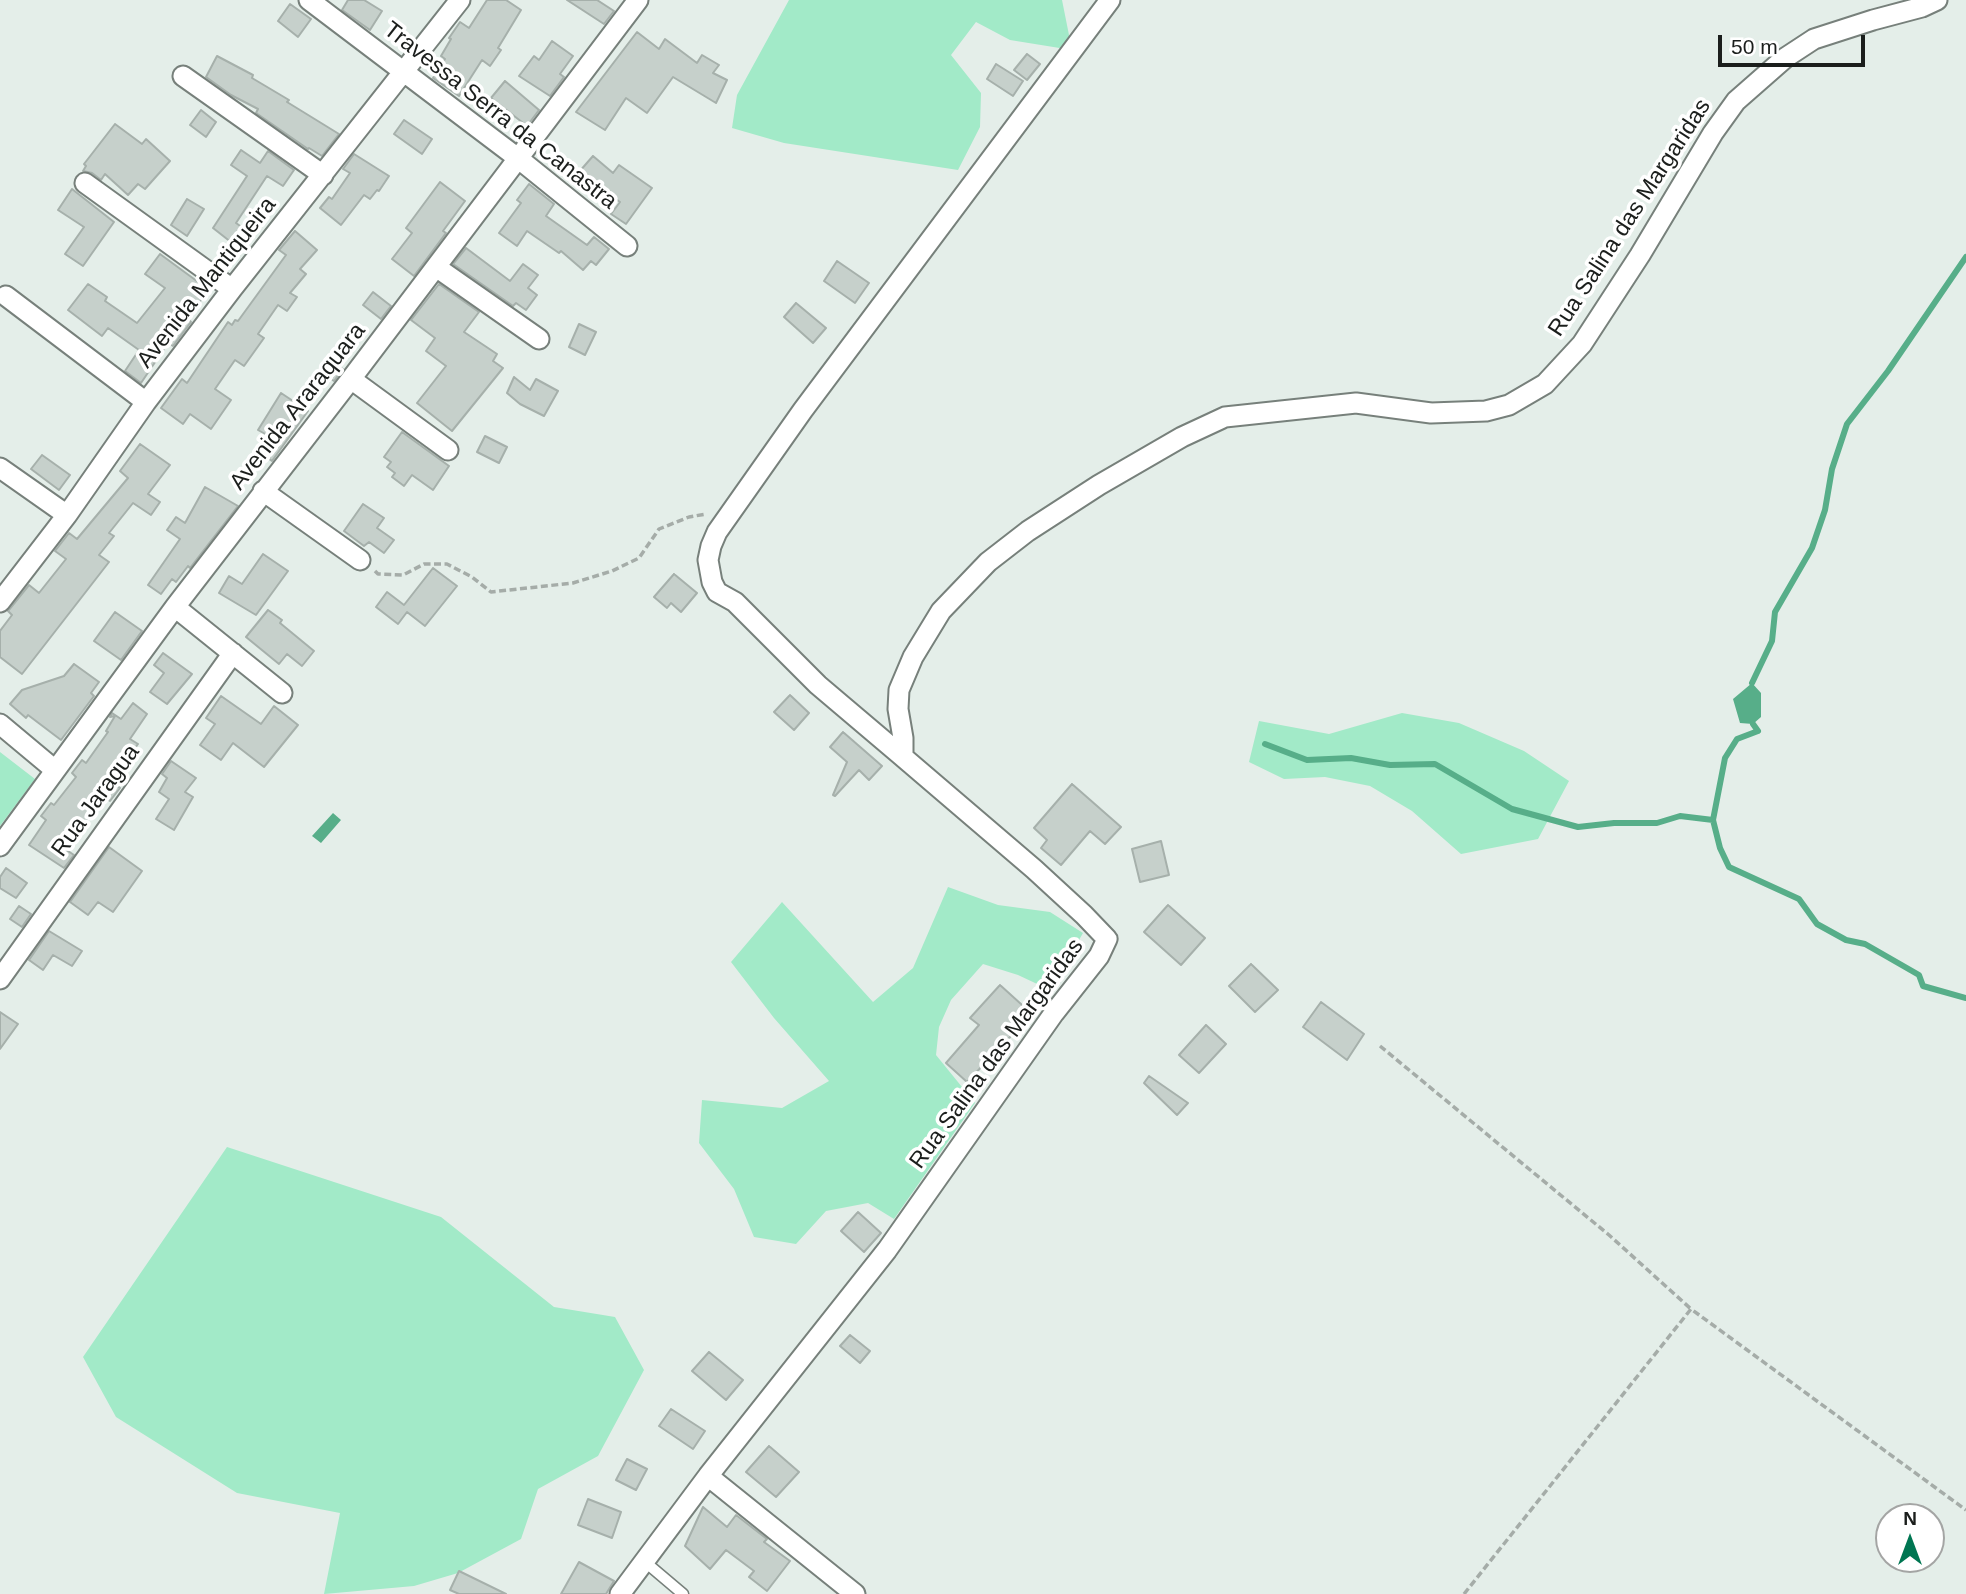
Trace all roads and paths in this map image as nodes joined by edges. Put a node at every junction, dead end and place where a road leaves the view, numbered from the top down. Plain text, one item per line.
1 (309, 0) edge
2 (460, 0) edge
3 (638, 0) edge
4 (1110, 0) edge
5 (1937, 0) edge
6 (404, 74) junction
7 (183, 76) dead end
8 (519, 159) junction
9 (323, 175) junction
10 (85, 183) dead end
11 (627, 246) dead end
12 (436, 267) junction
13 (232, 289) junction
14 (6, 296) dead end
15 (539, 339) dead end
16 (351, 379) junction
17 (146, 402) junction
18 (449, 450) dead end
19 (0, 468) edge
20 (264, 491) junction
21 (733, 509) junction
22 (67, 515) junction
23 (360, 560) joint
24 (0, 602) edge
25 (175, 607) junction
26 (233, 653) junction
27 (282, 692) dead end
28 (0, 724) edge
29 (903, 757) junction
30 (55, 770) junction
31 (0, 846) edge
32 (0, 979) edge
33 (1380, 1046) dead end
34 (1691, 1309) junction
35 (708, 1476) junction
36 (1966, 1510) edge
37 (644, 1561) junction
38 (620, 1594) edge
39 (683, 1594) edge
40 (855, 1594) edge
41 (1464, 1594) edge

1 - 6 street, Travessa Serra da Canastra
2 - 6 street, Avenida Mantiqueira
3 - 8 street, Avenida Araraquara
4 - 21 street
5 - 29 street, Rua Salina das Margaridas
6 - 8 street, Travessa Serra da Canastra
6 - 9 street, Avenida Mantiqueira
7 - 9 street
8 - 11 street, Travessa Serra da Canastra
8 - 12 street, Avenida Araraquara
9 - 13 street, Avenida Mantiqueira
10 - 13 street
12 - 15 street
12 - 16 street, Avenida Araraquara
13 - 17 street, Avenida Mantiqueira
14 - 17 street
16 - 18 street
16 - 20 street, Avenida Araraquara
17 - 22 street, Avenida Mantiqueira
19 - 22 street
20 - 23 street
20 - 25 street, Avenida Araraquara
21 - 23 path
21 - 29 street
22 - 24 street, Avenida Mantiqueira
25 - 26 street
25 - 30 street, Avenida Araraquara
26 - 27 street
26 - 32 street, Rua Jaragua
28 - 30 street
29 - 35 street, Rua Salina das Margaridas
30 - 31 street, Avenida Araraquara
33 - 34 path
34 - 36 path
34 - 41 path
35 - 37 street, Rua Salina das Margaridas
35 - 40 street
37 - 38 street, Rua Salina das Margaridas
37 - 39 lane

